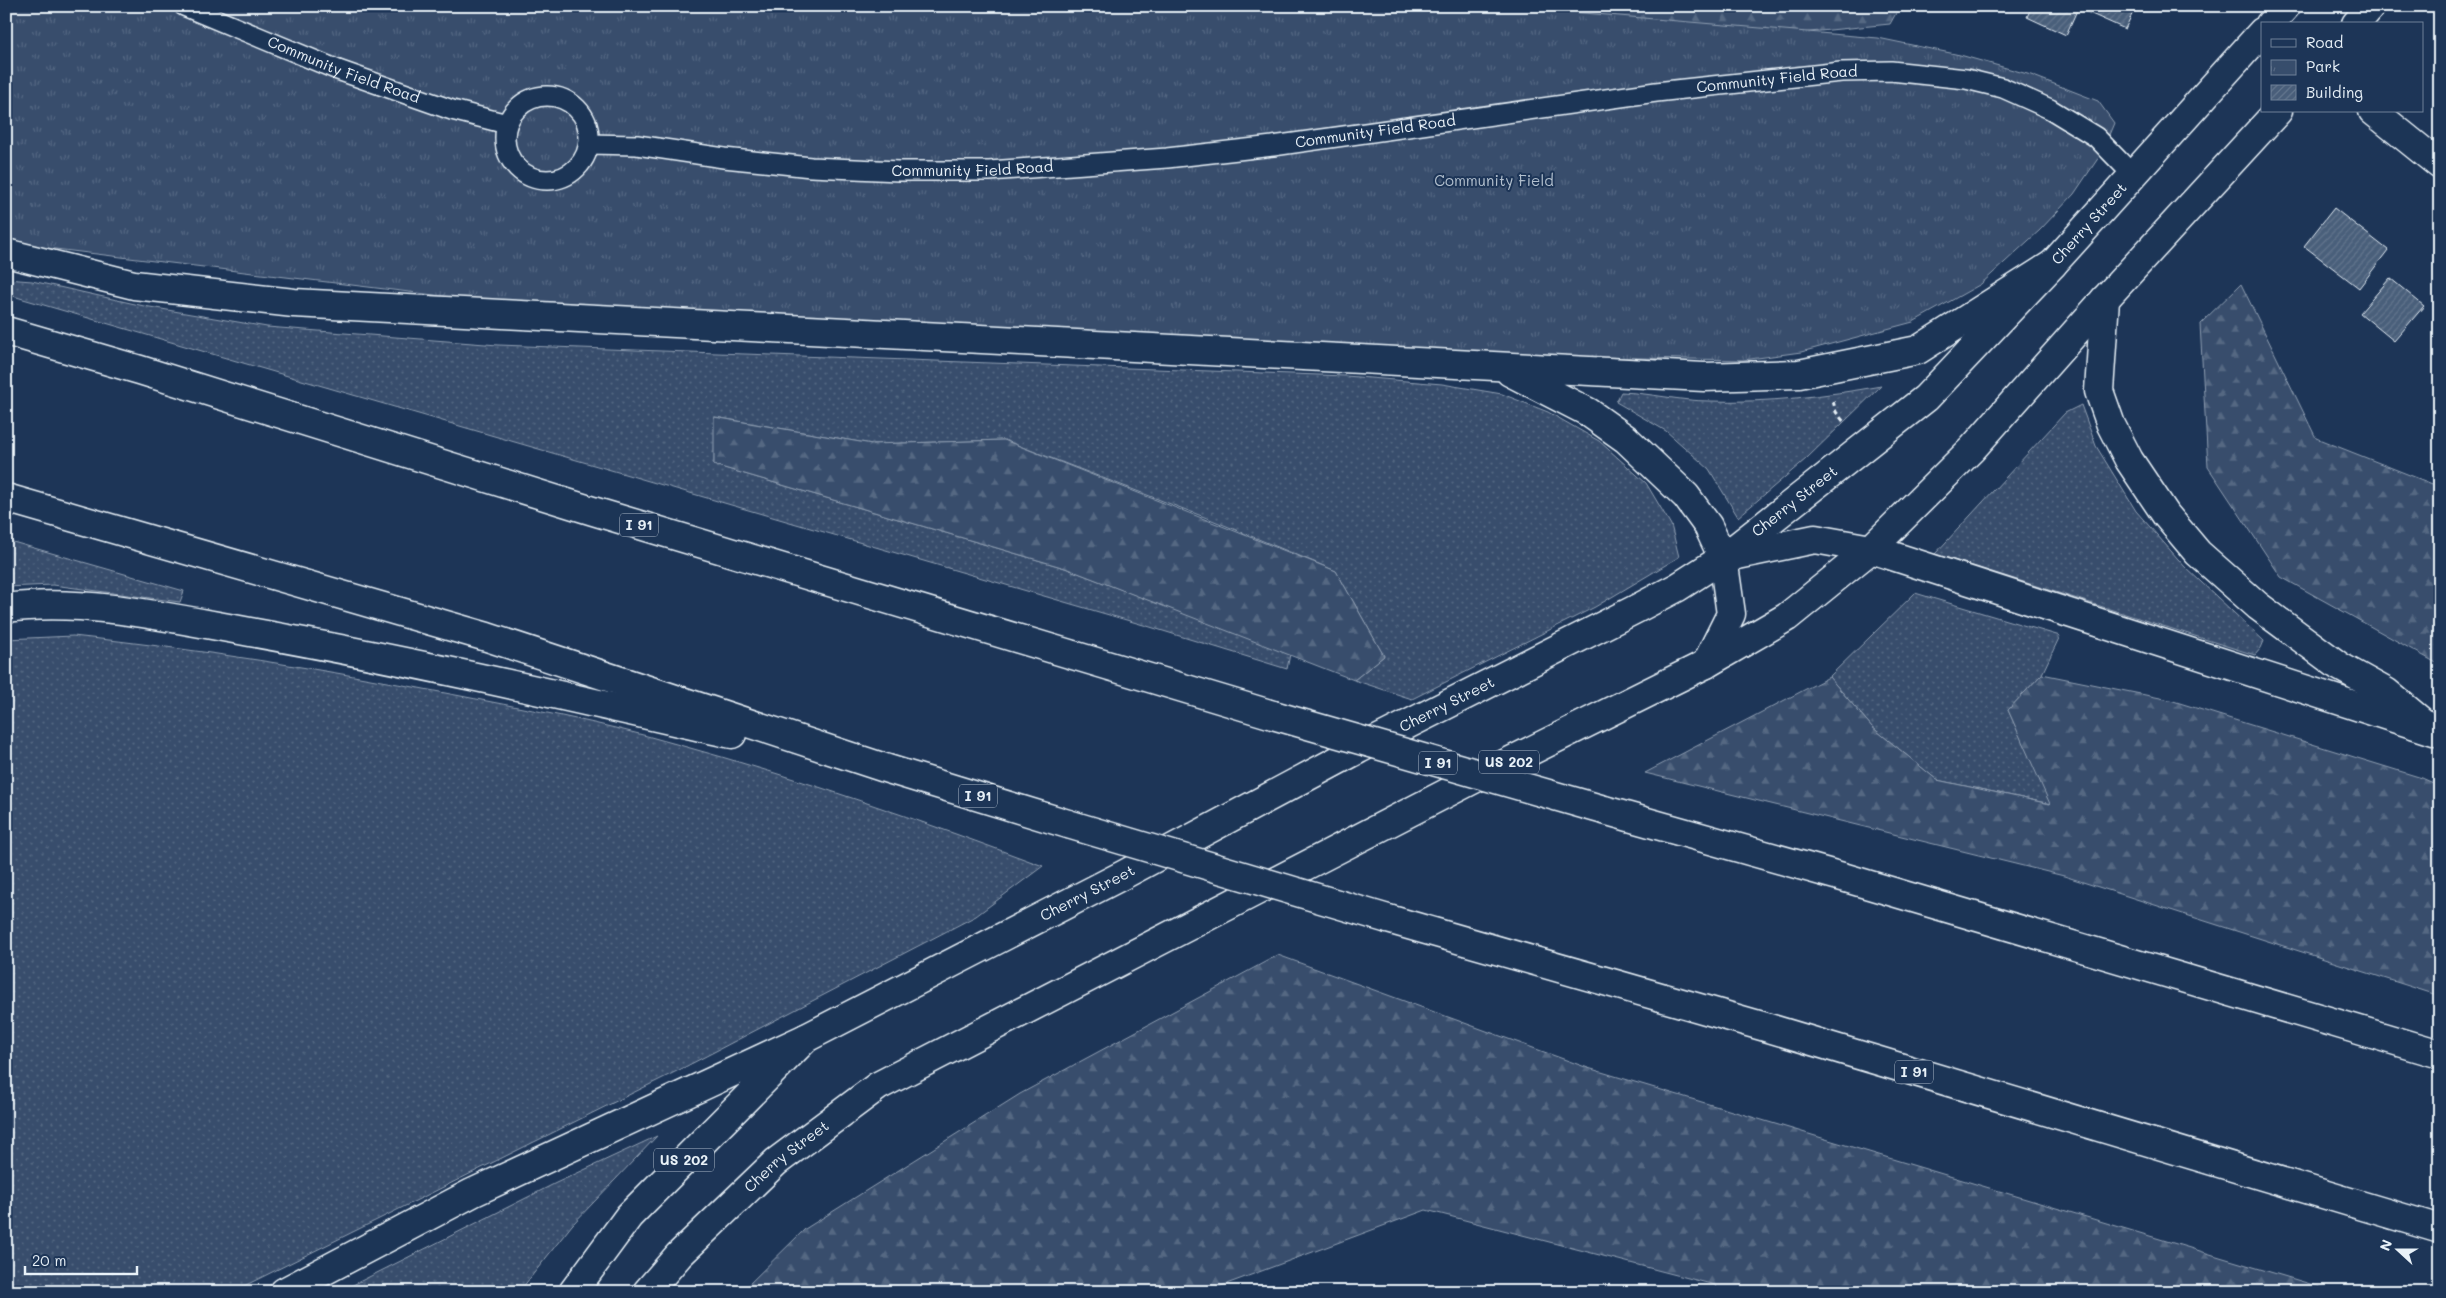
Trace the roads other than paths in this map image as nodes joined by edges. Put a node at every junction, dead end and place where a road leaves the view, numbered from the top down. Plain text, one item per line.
1 (184, 6) edge
2 (2286, 6) edge
3 (2371, 6) edge
4 (2272, 22) edge
5 (2358, 22) edge
6 (2261, 33) edge
7 (2277, 112) edge
8 (2374, 112) edge
9 (507, 124) junction
10 (589, 144) junction
11 (2440, 165) edge
12 (2132, 174) junction
13 (6, 253) edge
14 (2053, 264) junction
15 (2104, 299) junction
16 (6, 331) edge
17 (1502, 368) junction
18 (6, 498) edge
19 (1871, 549) junction
20 (1723, 558) junction
21 (6, 608) edge
22 (1706, 664) junction
23 (2435, 731) edge
24 (888, 769) junction
25 (806, 1038) junction
26 (2440, 1054) edge
27 (2440, 1229) edge
28 (284, 1292) edge
29 (573, 1292) edge
30 (647, 1292) edge

1 - 9 lane, Community Field Road
2 - 4 main road
3 - 5 main road
6 - 12 main road, Cherry Street / US 202
7 - 15 main road, Cherry Street / US 202
8 - 11 main road
9 - 10 lane
9 - 10 lane
10 - 12 lane, Community Field Road
12 - 14 main road, Cherry Street / US 202
13 - 17 main road
14 - 17 main road
14 - 20 main road, Cherry Street / US 202
15 - 19 main road, Cherry Street / US 202
15 - 23 main road
16 - 26 main road, I 91, bridge
17 - 20 main road
18 - 24 main road, I 91
19 - 20 main road
19 - 22 main road, Cherry Street / US 202
19 - 23 main road
20 - 22 main road
20 - 25 main road, Cherry Street / US 202
21 - 24 main road
22 - 30 main road, Cherry Street / US 202
24 - 27 main road, I 91, bridge
25 - 28 main road
25 - 29 main road, Cherry Street / US 202

